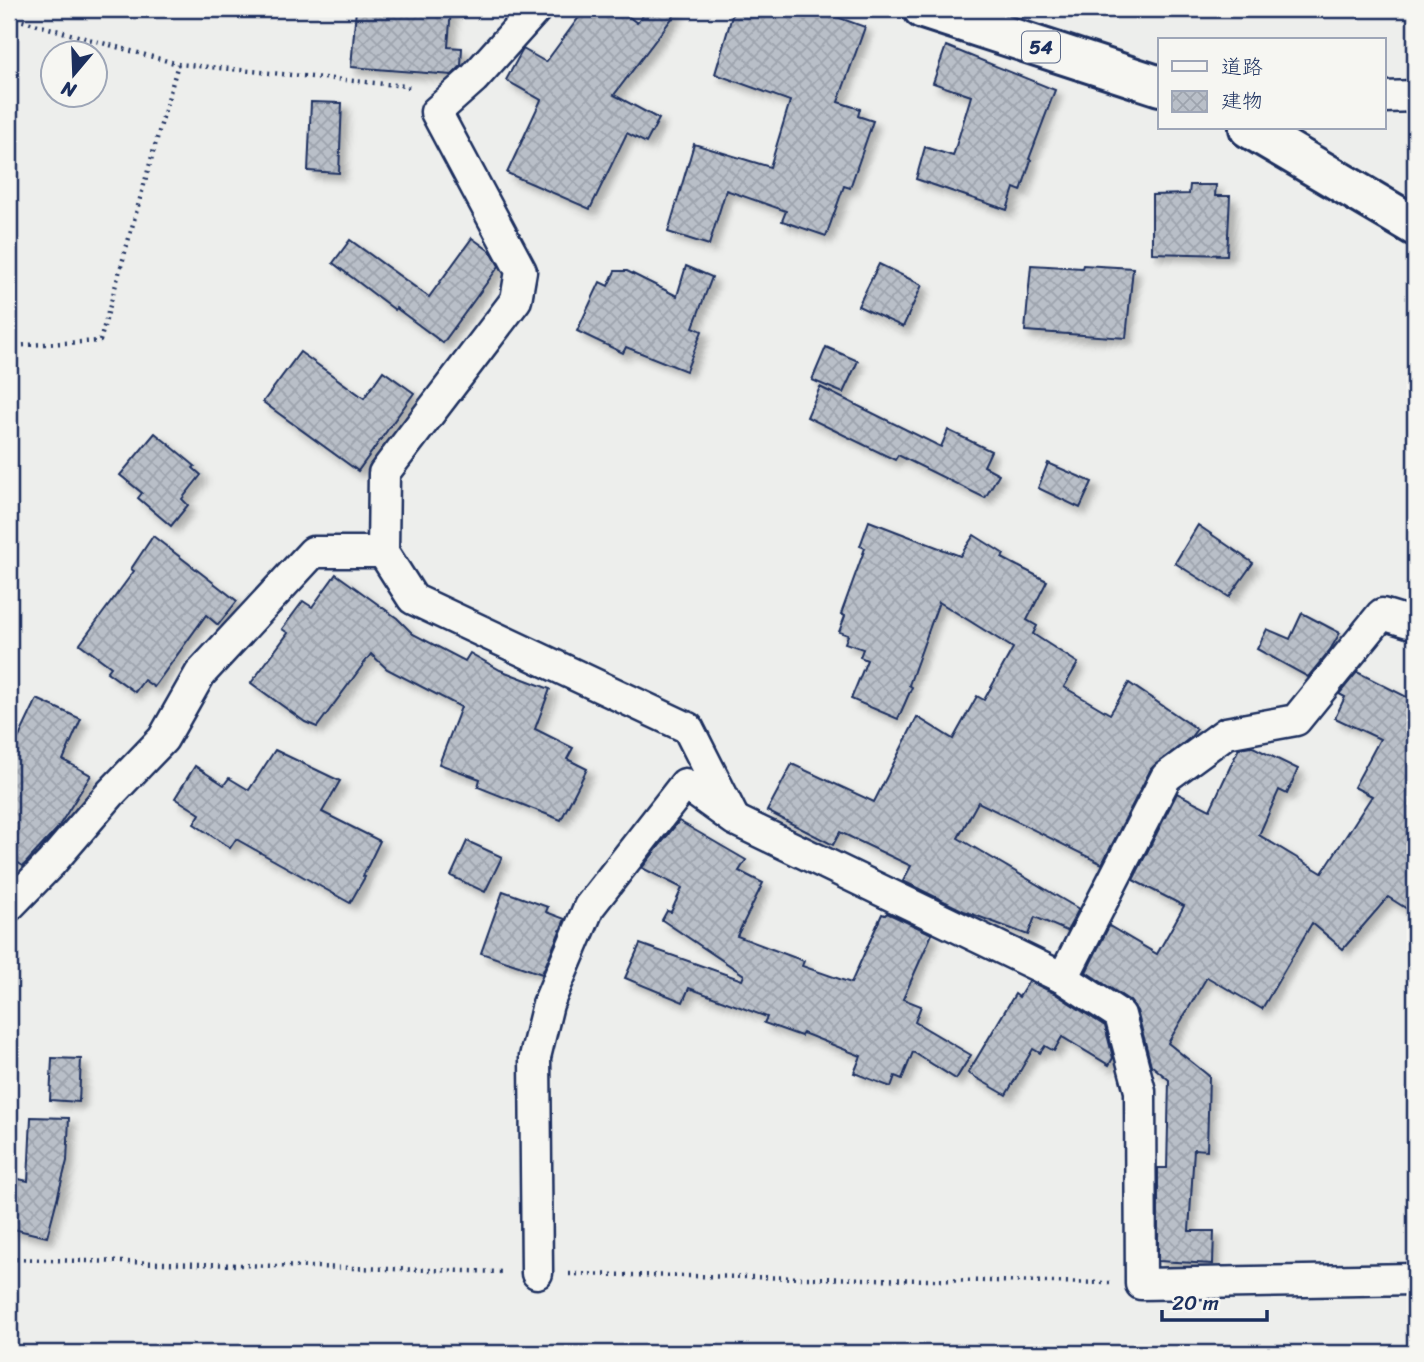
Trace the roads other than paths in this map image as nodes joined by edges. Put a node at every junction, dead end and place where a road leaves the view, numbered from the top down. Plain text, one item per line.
1 (536, 9) edge
2 (923, 9) edge
3 (1158, 85) edge
4 (1415, 96) edge
5 (1386, 97) edge
6 (1252, 130) edge
7 (1415, 226) edge
8 (383, 552) junction
9 (1415, 624) edge
10 (735, 820) junction
11 (9, 906) edge
12 (1063, 978) junction
13 (537, 1273) road end
14 (1415, 1279) edge

1 - 8 street
2 - 3 main road, 54
4 - 5 street
6 - 7 main road
8 - 10 street
8 - 11 street
9 - 12 street
10 - 12 street
10 - 13 street
12 - 14 street

